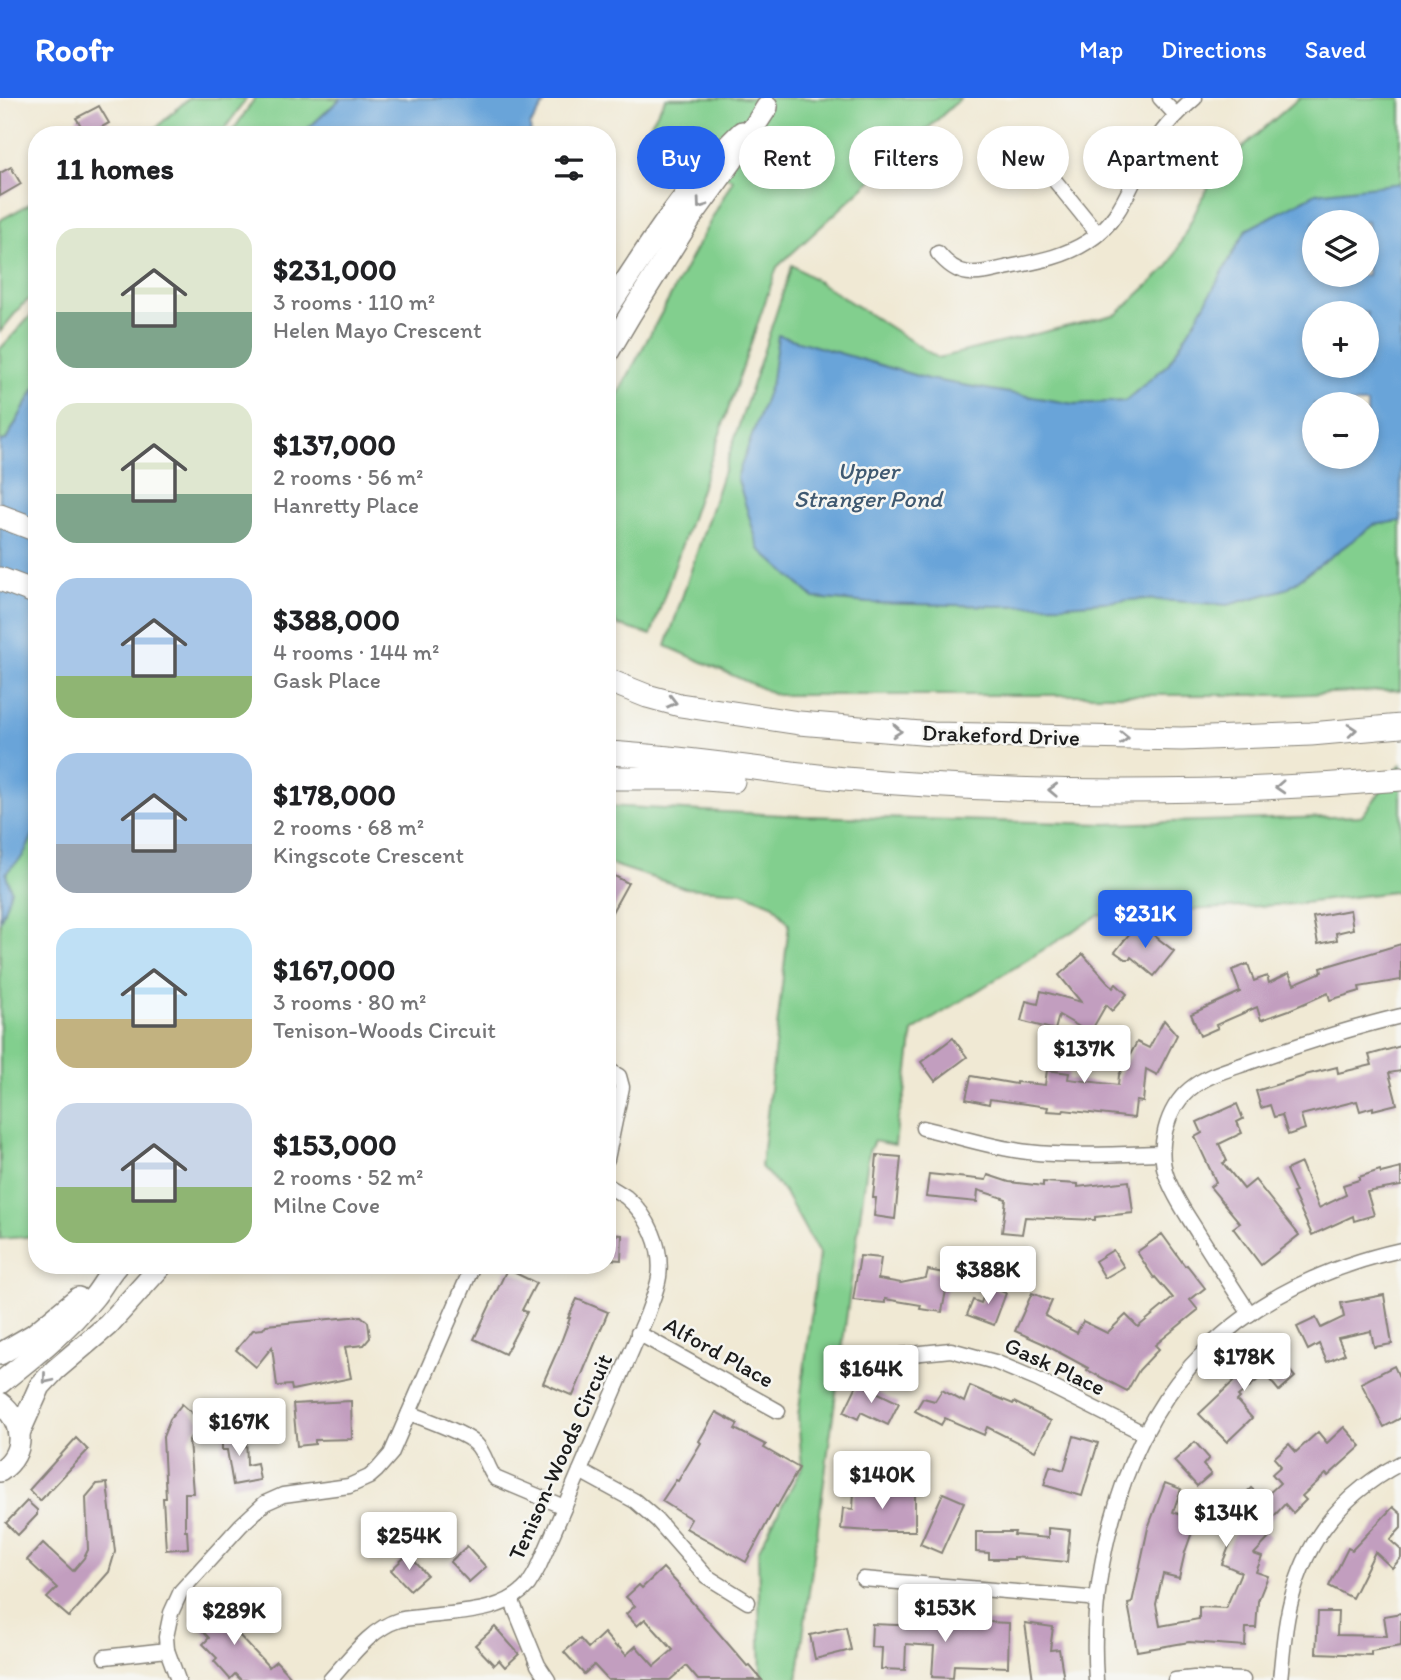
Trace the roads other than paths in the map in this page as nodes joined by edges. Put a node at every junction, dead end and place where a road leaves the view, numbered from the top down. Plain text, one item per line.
1 (1160, 98) edge
2 (1195, 98) edge
3 (771, 103) edge
4 (1175, 114) junction
5 (1062, 189) edge
6 (1098, 234) junction
7 (938, 253) dead end
8 (616, 296) edge
9 (616, 339) edge
10 (0, 516) edge
11 (28, 527) edge
12 (0, 579) edge
13 (28, 590) edge
14 (616, 684) edge
15 (1401, 726) edge
16 (616, 754) edge
17 (616, 778) edge
18 (845, 779) junction
19 (1401, 779) edge
20 (1401, 1016) edge
21 (616, 1074) edge
22 (616, 1116) edge
23 (923, 1128) dead end
24 (1162, 1153) junction
25 (616, 1191) edge
26 (1401, 1250) edge
27 (108, 1274) edge
28 (154, 1274) edge
29 (469, 1274) edge
30 (90, 1294) junction
31 (1250, 1314) junction
32 (638, 1334) junction
33 (0, 1354) edge
34 (902, 1355) dead end
35 (0, 1383) edge
36 (0, 1402) edge
37 (778, 1411) dead end
38 (409, 1413) junction
39 (19, 1433) junction
40 (1145, 1434) junction
41 (1400, 1463) edge
42 (0, 1471) edge
43 (580, 1471) junction
44 (564, 1507) junction
45 (863, 1579) dead end
46 (511, 1599) junction
47 (1097, 1601) junction
48 (748, 1602) dead end
49 (167, 1650) junction
50 (105, 1657) dead end
51 (178, 1680) edge
52 (330, 1680) edge
53 (548, 1680) edge
54 (1096, 1680) edge
55 (1175, 1680) edge
56 (1243, 1680) edge
57 (1280, 1680) edge

1 - 4 street
2 - 4 street
3 - 8 main road
3 -> 9 main road
4 - 6 street
5 - 6 street
6 - 7 street
10 - 11 highway
12 - 13 highway
14 -> 15 highway, Drakeford Drive
16 - 18 highway
17 - 18 highway
19 -> 18 highway
20 - 24 street
21 - 22 street
23 - 24 street
24 - 31 street
25 - 32 street, Tenison-Woods Circuit
26 - 31 street
27 - 30 main road
28 -> 39 main road
29 - 38 street
30 - 33 main road
30 - 35 main road
31 - 40 street
32 - 37 street, Alford Place
32 - 43 street, Tenison-Woods Circuit
34 - 40 street, Gask Place
36 - 39 main road
38 - 44 street
38 - 49 street
39 - 42 main road
40 - 47 street
41 - 57 street
43 - 44 street, Tenison-Woods Circuit
43 - 48 street
44 - 46 street, Tenison-Woods Circuit
45 - 47 street
46 - 52 street, Tenison-Woods Circuit
46 - 53 street
47 - 54 street
49 - 50 street
49 - 51 street
55 - 56 street

